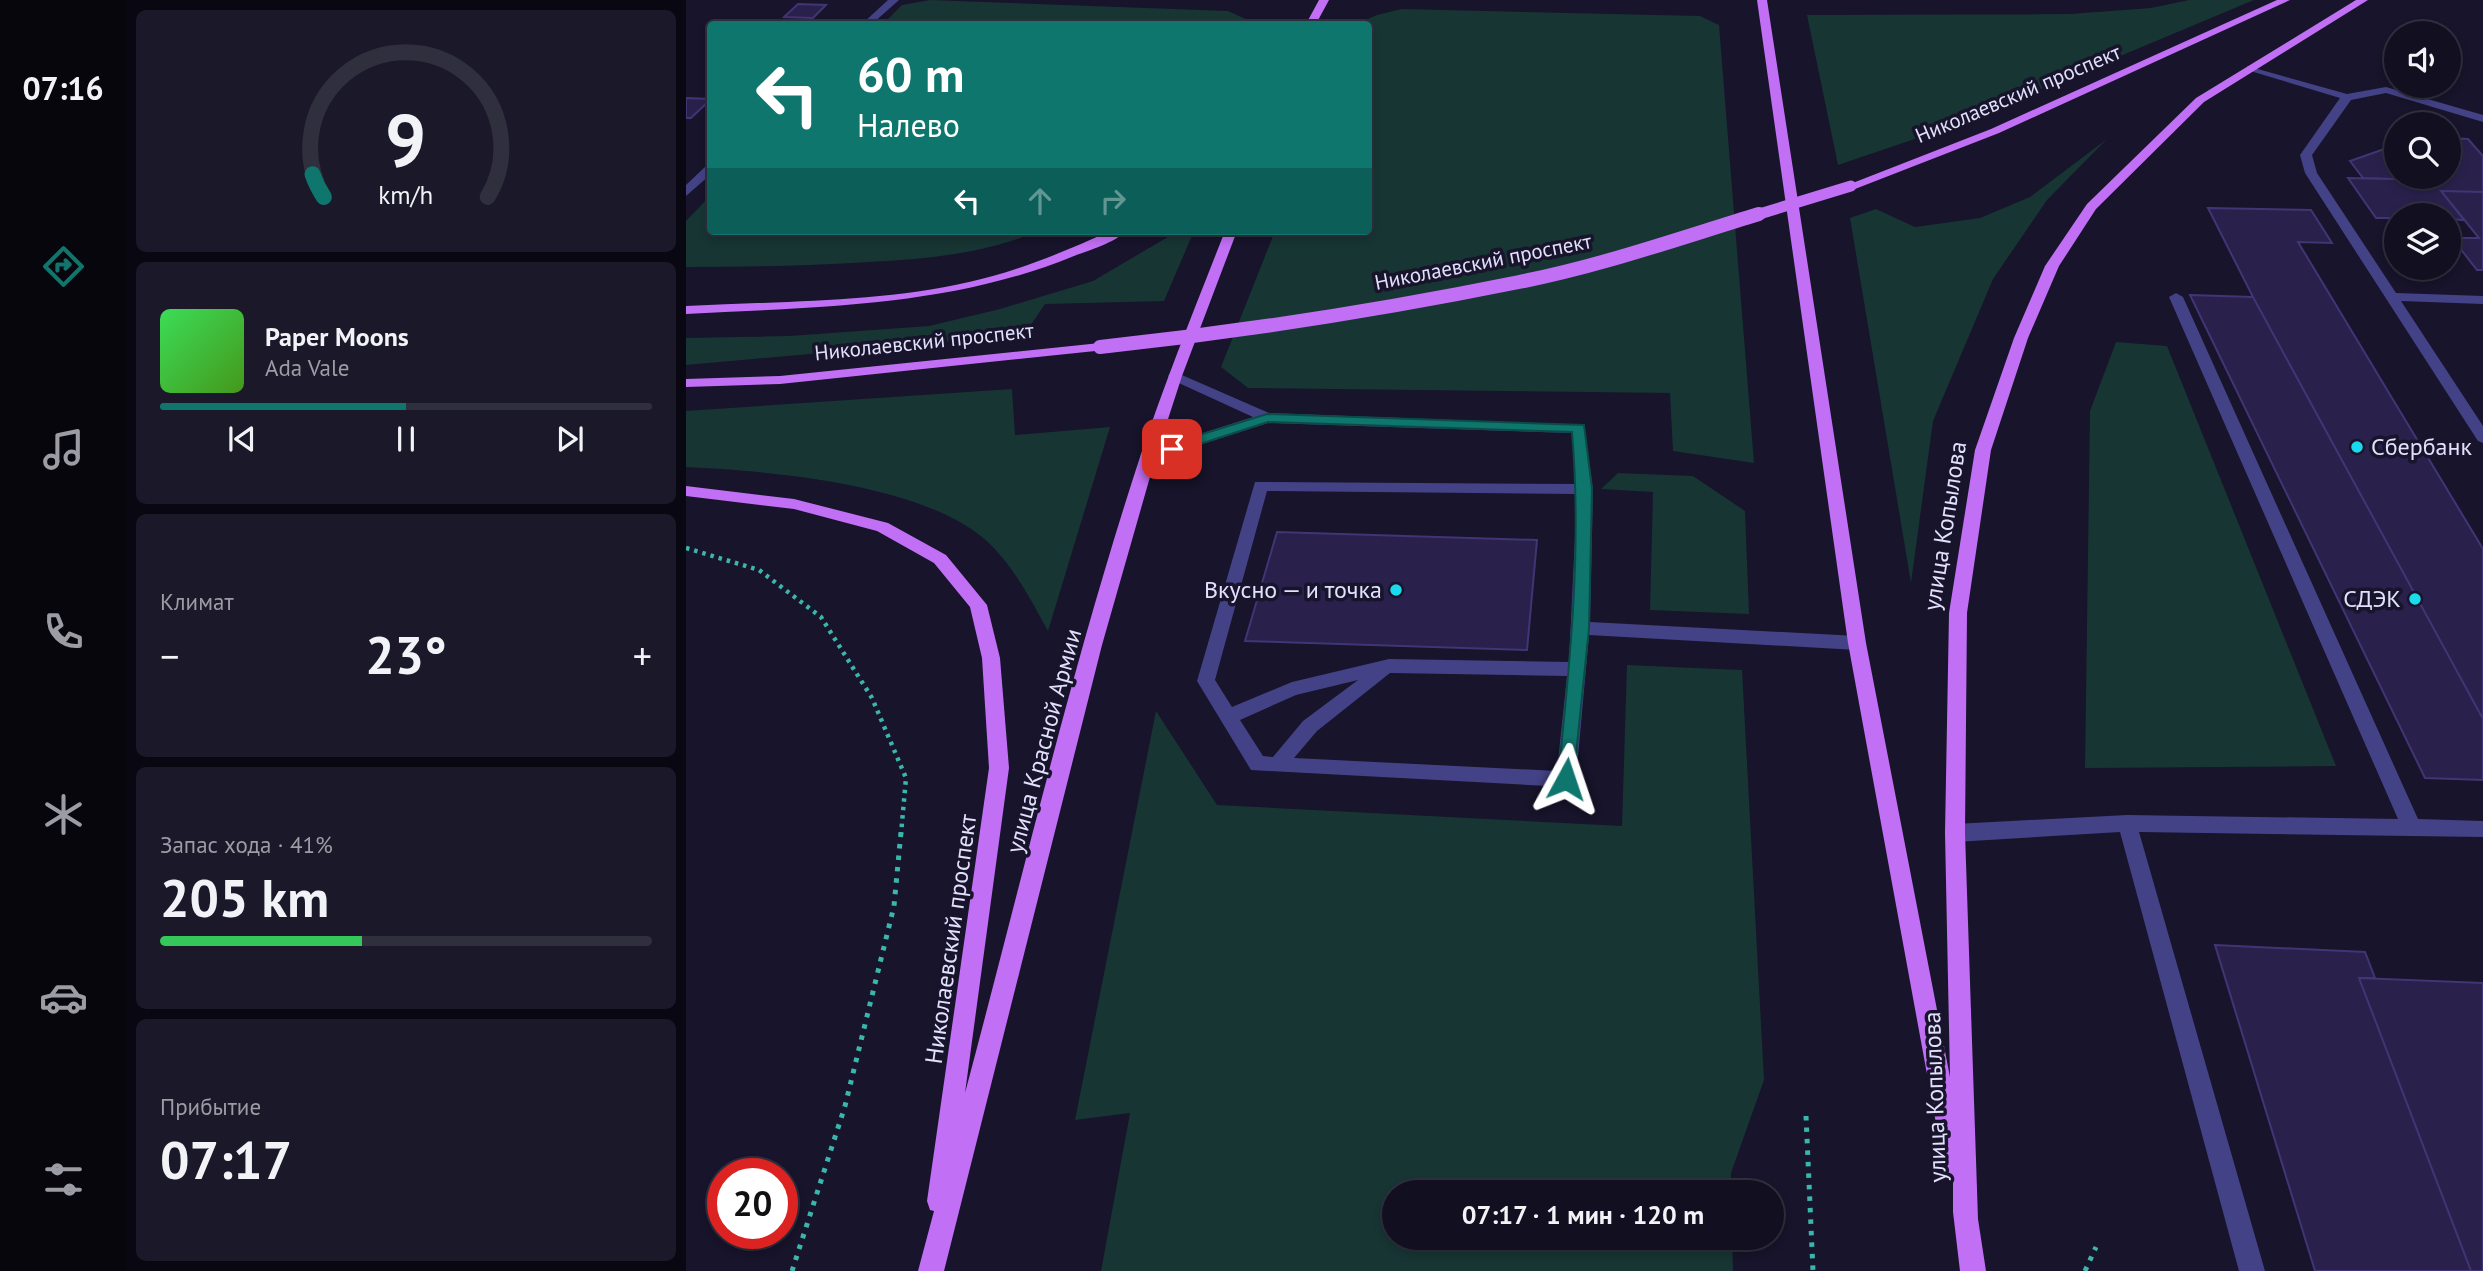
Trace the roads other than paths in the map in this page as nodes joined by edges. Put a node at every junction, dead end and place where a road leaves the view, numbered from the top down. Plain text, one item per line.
1 (894, 0) edge
2 (1324, 0) edge
3 (1762, 0) edge
4 (2285, 0) edge
5 (2363, 0) edge
6 (870, 21) edge
7 (1313, 21) edge
8 (2251, 68) junction
9 (2347, 97) junction
10 (2483, 118) edge
11 (707, 172) edge
12 (686, 192) edge
13 (1111, 235) edge
14 (1229, 235) edge
15 (2176, 297) dead end
16 (2394, 297) junction
17 (2483, 300) edge
18 (686, 310) edge
19 (1175, 376) junction
20 (686, 383) edge
21 (1267, 418) junction
22 (2483, 438) edge
23 (1148, 456) junction
24 (1584, 489) junction
25 (686, 491) edge
26 (1581, 628) junction
27 (1857, 643) junction
28 (1389, 666) junction
29 (1577, 669) junction
30 (1231, 716) junction
31 (1278, 764) junction
32 (2127, 823) junction
33 (2411, 827) junction
34 (2483, 829) edge
35 (1955, 833) junction
36 (1966, 1221) junction
37 (930, 1271) edge
38 (1973, 1271) edge
39 (2252, 1271) edge

1 - 6 street
2 - 7 main road
3 - 27 main road, улица Копылова
4 - 20 main road, Николаевский проспект, bridge
5 - 8 main road, улица Копылова
8 - 9 street
8 - 35 main road, улица Копылова
9 - 10 street
9 - 16 street
11 - 12 street
13 - 18 main road, Николаевский проспект
14 - 19 main road, улица Красной Армии
15 - 33 street
16 - 17 street
16 - 22 street
19 - 21 street
19 - 23 main road, улица Красной Армии
21 - 23 street
21 - 24 street
23 - 37 main road, улица Красной Армии
24 - 26 street
24 - 30 street
25 - 37 main road, Николаевский проспект
26 - 27 street
26 - 29 street
27 - 36 main road, улица Копылова
28 - 29 street
28 - 30 street
28 - 31 street
29 - 31 street
30 - 31 street
32 - 33 street
32 - 35 street
32 - 39 street
33 - 34 street
35 - 36 main road, улица Копылова
36 - 38 main road, улица Копылова

